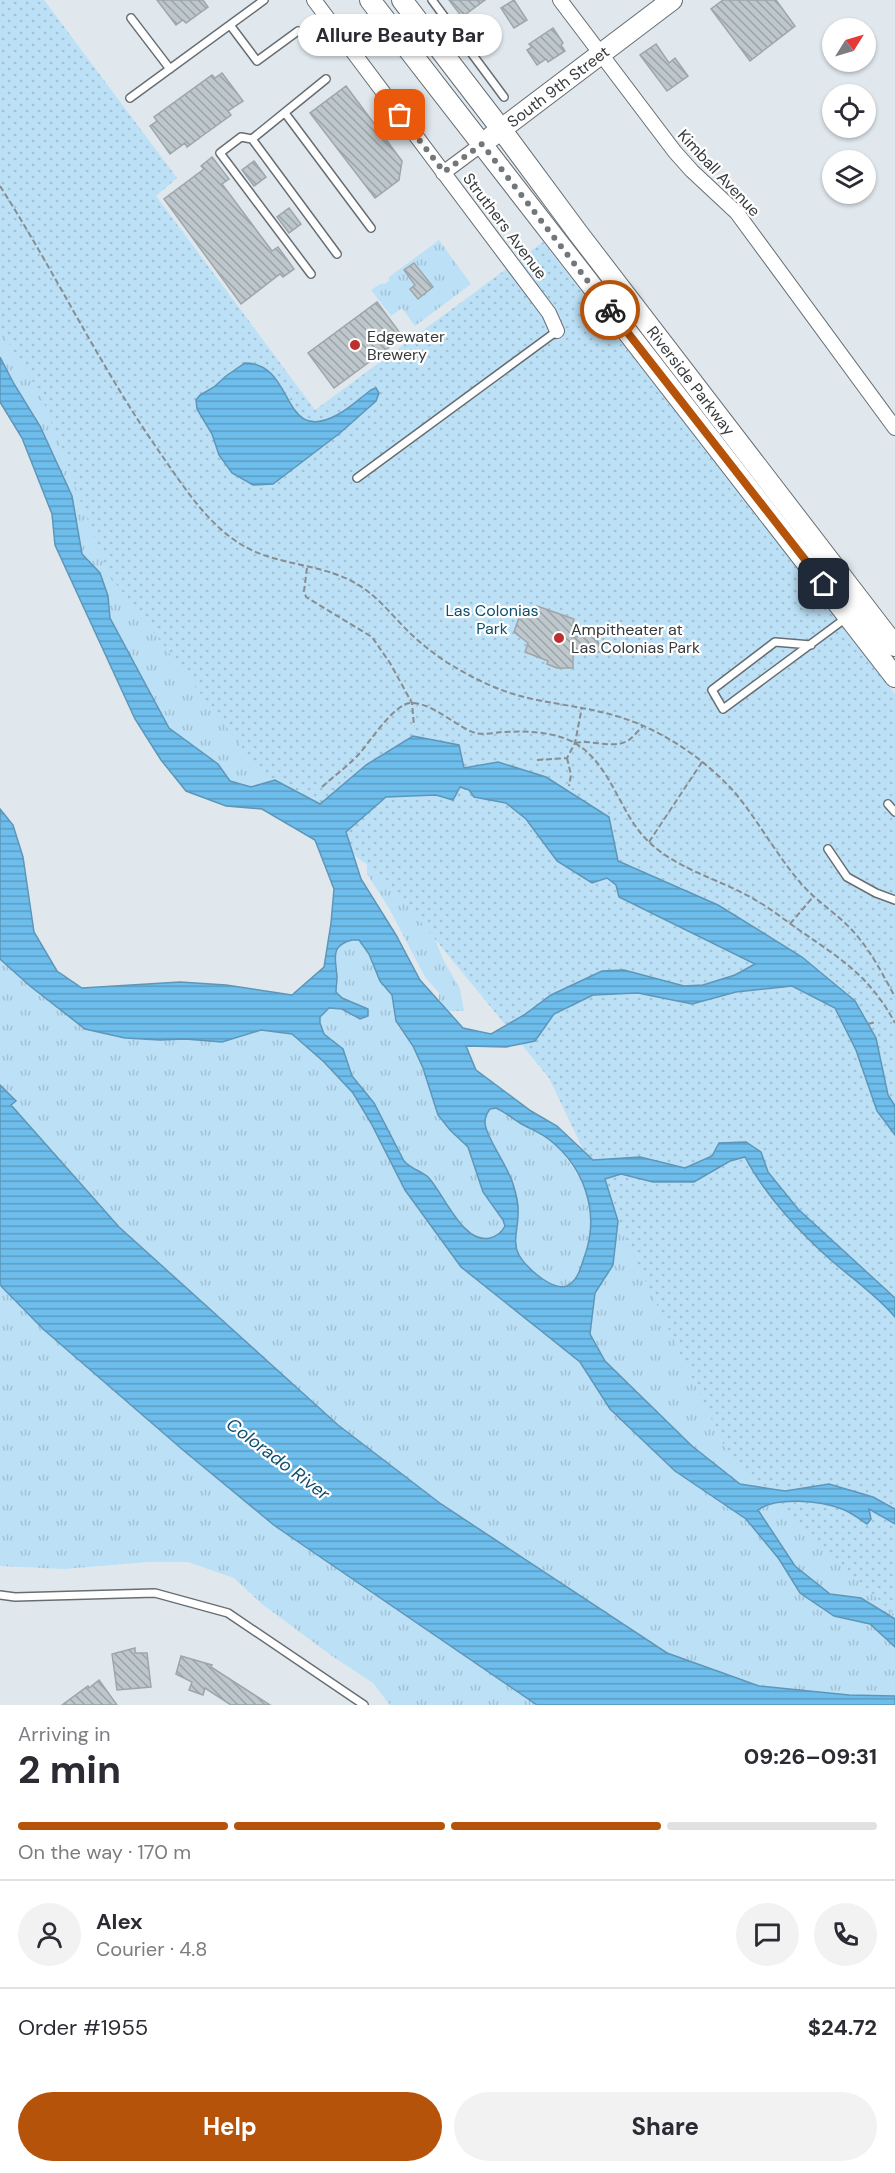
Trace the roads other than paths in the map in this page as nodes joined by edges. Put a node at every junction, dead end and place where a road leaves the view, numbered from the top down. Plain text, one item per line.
1 (264, 0) edge
2 (314, 0) edge
3 (370, 0) edge
4 (402, 0) edge
5 (432, 0) edge
6 (560, 0) edge
7 (672, 0) edge
8 (131, 18) dead end
9 (230, 25) junction
10 (298, 30) dead end
11 (601, 54) junction
12 (170, 69) junction
13 (326, 79) dead end
14 (504, 97) dead end
15 (130, 98) dead end
16 (285, 112) junction
17 (501, 129) junction
18 (252, 138) junction
19 (482, 144) junction
20 (444, 172) junction
21 (371, 228) dead end
22 (338, 254) dead end
23 (311, 274) dead end
24 (557, 330) joint
25 (895, 428) edge
26 (357, 478) dead end
27 (848, 616) junction
28 (811, 645) junction
29 (895, 646) edge
30 (895, 677) edge
31 (888, 804) dead end
32 (895, 812) edge
33 (828, 849) dead end
34 (895, 900) edge
35 (0, 1595) edge
36 (364, 1705) edge

1 - 9 lane
2 - 20 street, Struthers Avenue
3 - 19 main road, Riverside Parkway
4 - 17 main road, Riverside Parkway
5 - 14 lane
6 - 11 street, Kimball Avenue
7 - 11 main road, South 9th Street
8 - 12 lane
9 - 10 lane
9 - 12 lane
11 - 17 main road, South 9th Street
11 - 25 street, Kimball Avenue
12 - 15 lane
13 - 16 lane
16 - 18 lane
16 - 21 lane
17 - 19 main road, South 9th Street
17 - 29 main road, Riverside Parkway
18 - 22 lane
18 - 23 lane
19 - 20 street, South 9th Street
19 - 27 main road, Riverside Parkway
20 - 24 street, Struthers Avenue
24 - 26 lane
27 - 28 lane
27 - 30 main road, Riverside Parkway
28 - 28 lane
31 - 32 lane
33 - 34 lane
35 - 36 lane

